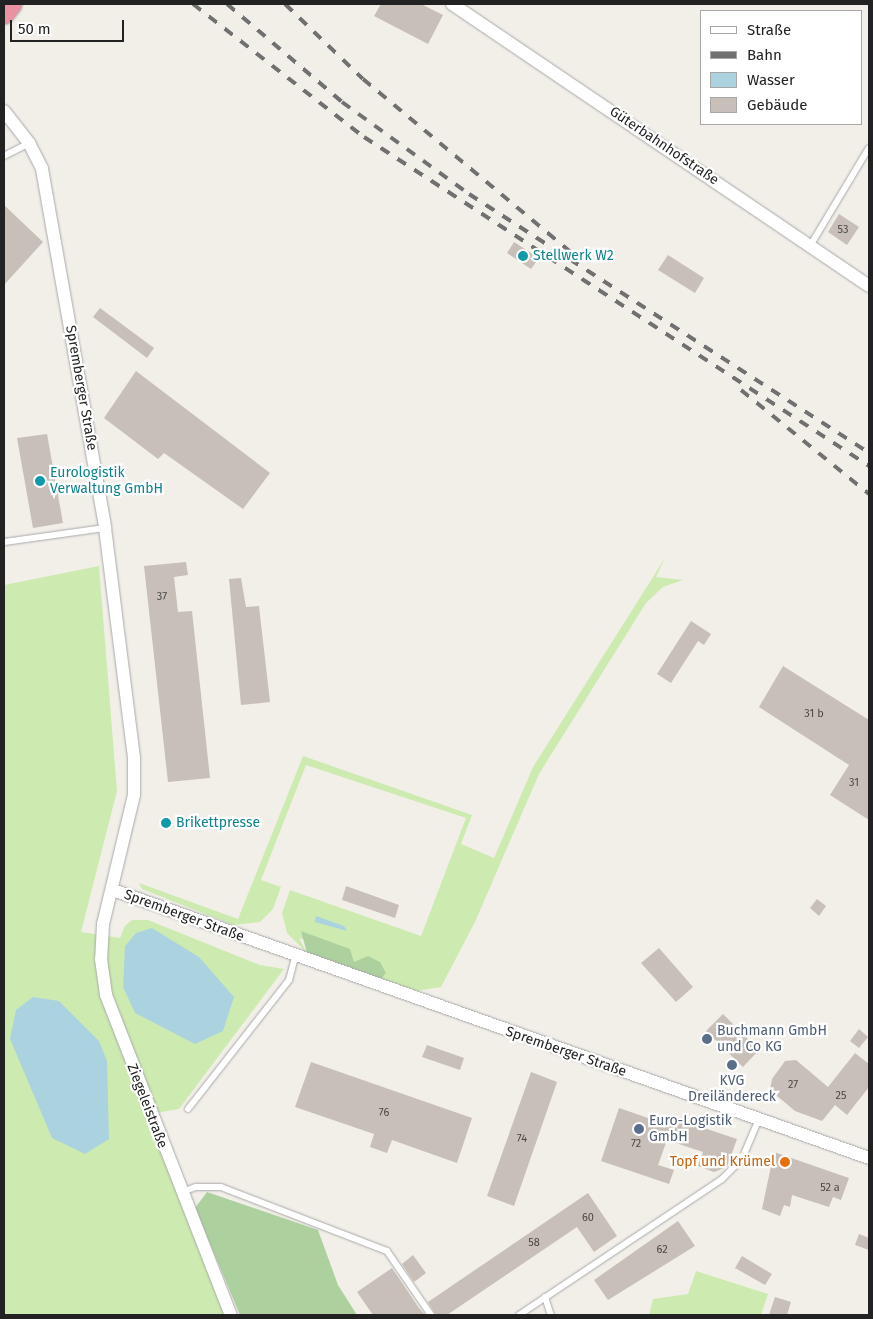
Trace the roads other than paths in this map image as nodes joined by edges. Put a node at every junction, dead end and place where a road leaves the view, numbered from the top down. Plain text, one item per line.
1 (11, 4) edge
2 (456, 5) edge
3 (4, 13) edge
4 (4, 111) edge
5 (29, 143) junction
6 (869, 148) edge
7 (4, 156) edge
8 (810, 246) junction
9 (869, 286) edge
10 (105, 528) junction
11 (4, 542) edge
12 (113, 890) junction
13 (296, 958) junction
14 (188, 1109) dead end
15 (760, 1119) junction
16 (869, 1158) edge
17 (181, 1193) junction
18 (545, 1297) junction
19 (231, 1315) edge
20 (431, 1315) edge
21 (519, 1315) edge
22 (552, 1315) edge

1 - 3 highway
2 - 8 street, Güterbahnhofstraße
4 - 5 street, Spremberger Straße
5 - 7 lane
5 - 10 street, Spremberger Straße
6 - 8 lane
8 - 9 street, Güterbahnhofstraße
10 - 11 lane
10 - 12 street, Spremberger Straße
12 - 13 street, Spremberger Straße
12 - 17 street, Ziegeleistraße
13 - 14 lane
13 - 15 street, Spremberger Straße
15 - 16 street, Spremberger Straße
15 - 18 lane
17 - 19 street, Ziegeleistraße
17 - 20 lane
18 - 21 lane
18 - 22 lane

